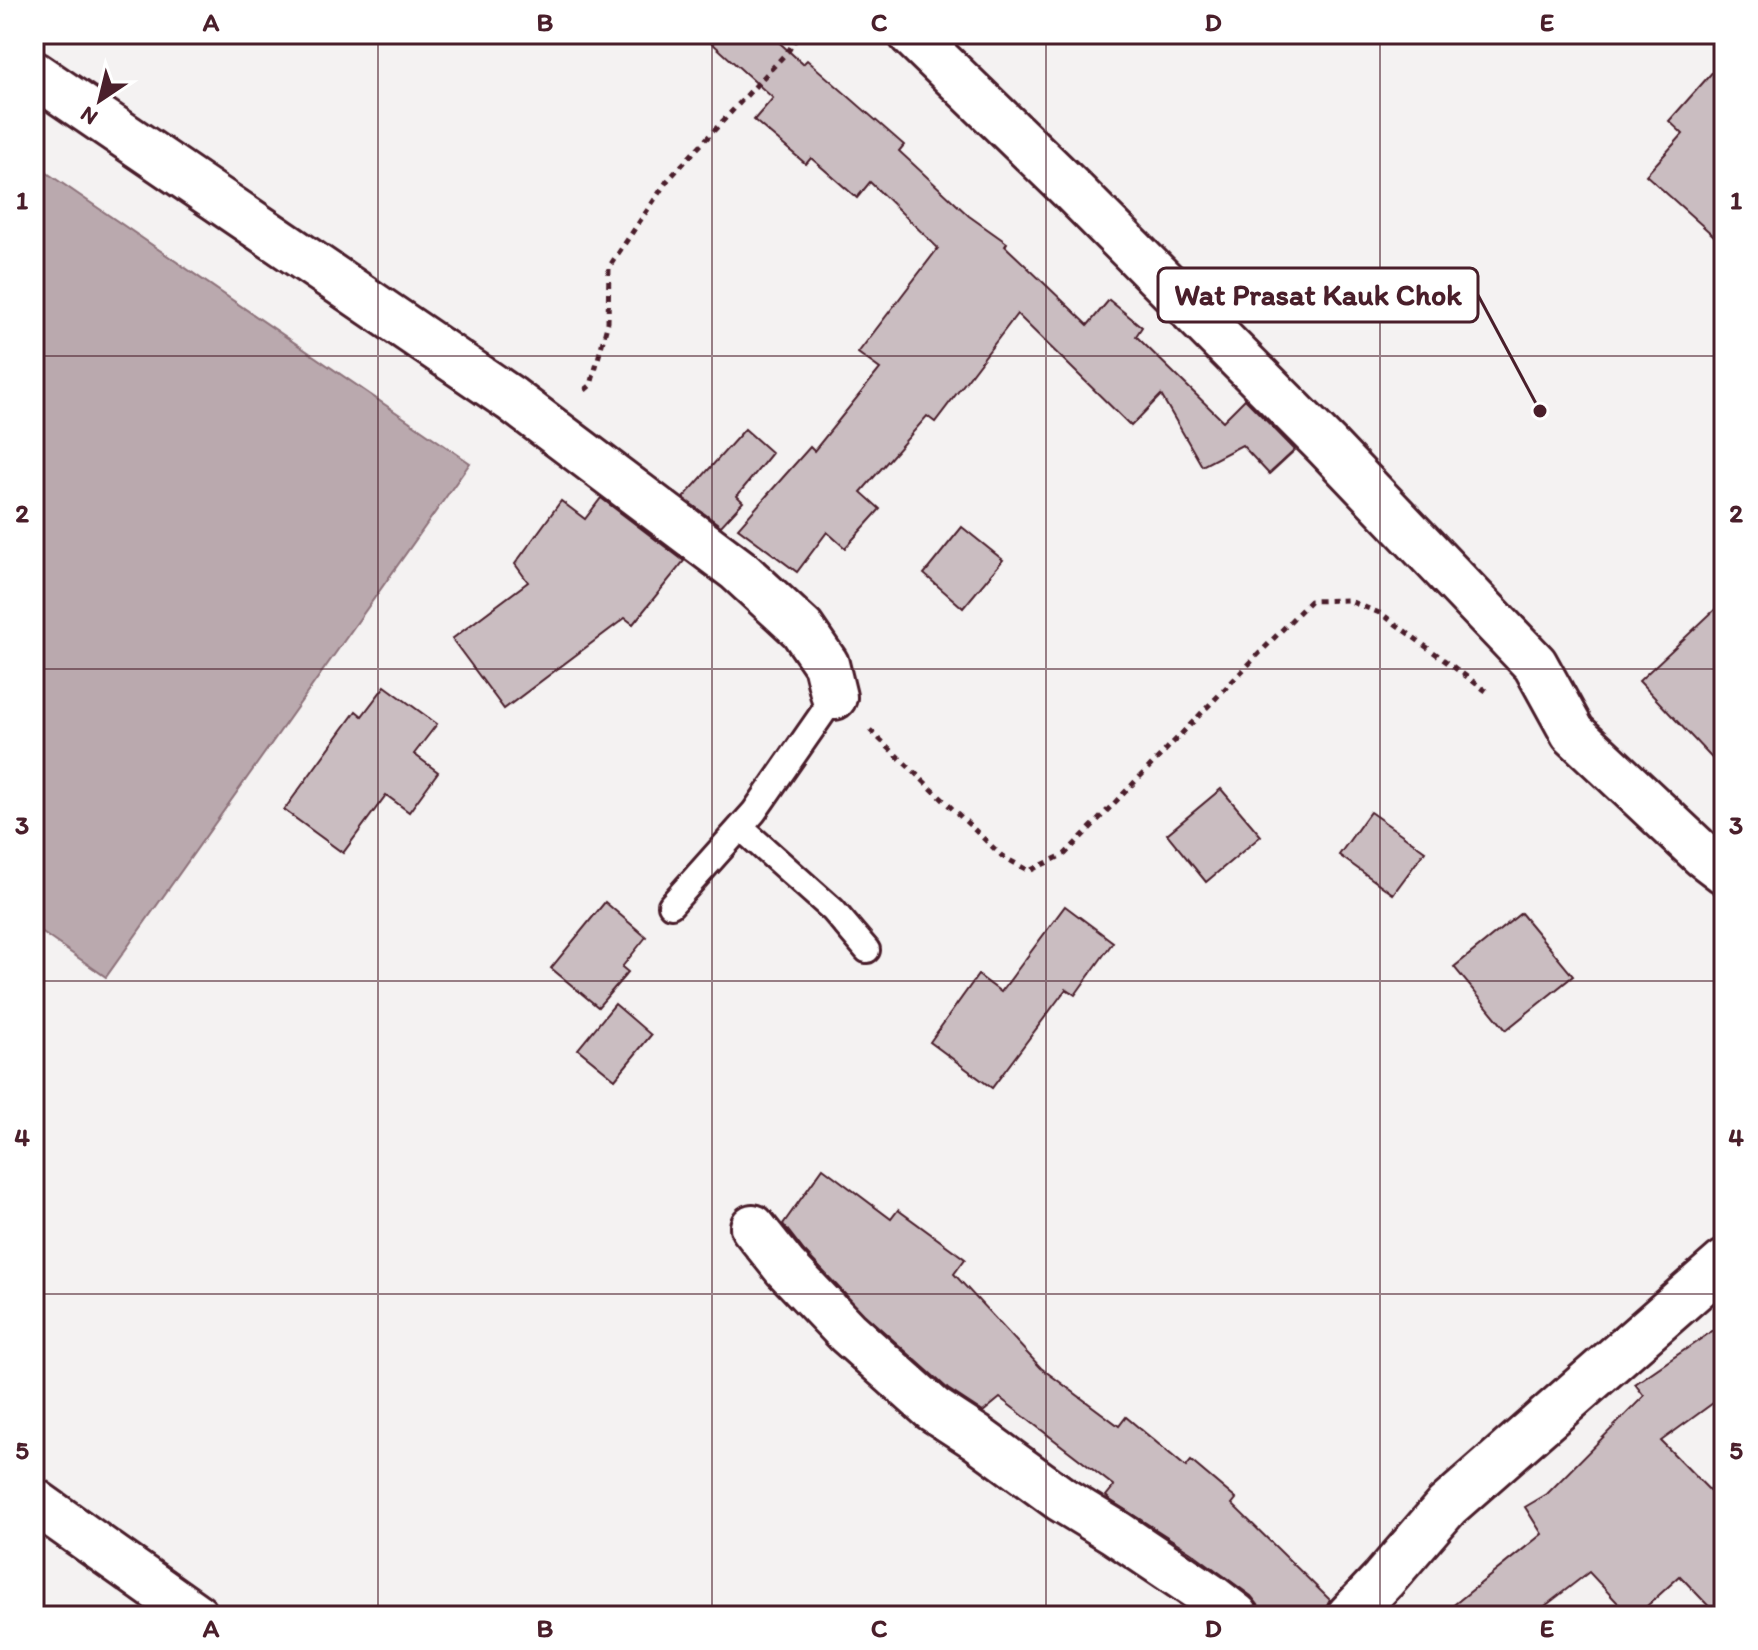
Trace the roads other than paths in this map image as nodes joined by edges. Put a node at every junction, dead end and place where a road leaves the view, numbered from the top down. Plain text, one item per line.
1 (911, 34) edge
2 (34, 74) edge
3 (834, 697) joint
4 (741, 828) junction
5 (1724, 871) edge
6 (671, 905) dead end
7 (867, 950) dead end
8 (753, 1227) dead end
9 (1724, 1263) edge
10 (34, 1501) edge
11 (196, 1616) edge
12 (1236, 1616) edge
13 (1349, 1616) edge

1 - 5 street
2 - 3 street
3 - 4 lane
4 - 6 lane
4 - 7 lane
8 - 12 street
9 - 13 street
10 - 11 street

